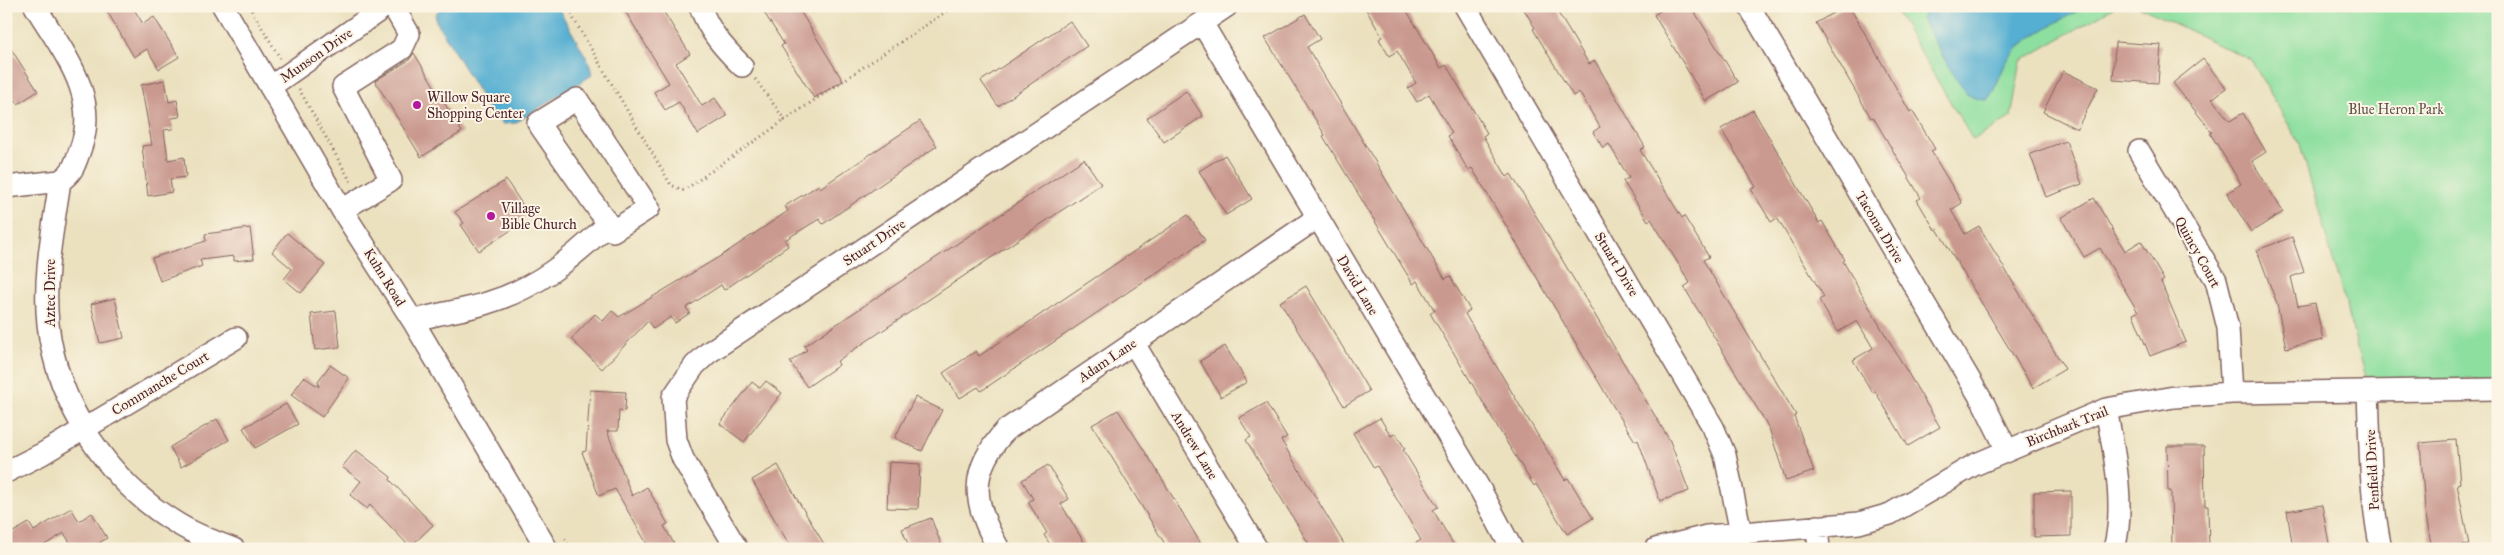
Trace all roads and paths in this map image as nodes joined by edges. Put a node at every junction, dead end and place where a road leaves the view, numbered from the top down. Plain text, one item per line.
1 (35, 6) edge
2 (223, 6) edge
3 (249, 6) edge
4 (386, 6) edge
5 (393, 6) edge
6 (566, 6) edge
7 (700, 6) edge
8 (954, 6) edge
9 (1227, 6) edge
10 (1465, 6) edge
11 (1749, 6) edge
12 (1202, 22) junction
13 (280, 58) dead end
14 (742, 66) joint
15 (270, 87) junction
16 (785, 120) junction
17 (2139, 151) dead end
18 (60, 181) junction
19 (6, 187) edge
20 (342, 210) junction
21 (1317, 218) junction
22 (607, 225) junction
23 (413, 321) junction
24 (236, 338) dead end
25 (1133, 342) junction
26 (2498, 389) edge
27 (2368, 391) junction
28 (2232, 393) junction
29 (2106, 409) junction
30 (84, 428) junction
31 (2007, 450) junction
32 (6, 472) edge
33 (1817, 526) junction
34 (1741, 533) junction
35 (234, 549) edge
36 (547, 549) edge
37 (737, 549) edge
38 (998, 549) edge
39 (1257, 549) edge
40 (1512, 549) edge
41 (1656, 549) edge
42 (1819, 549) edge
43 (2114, 549) edge
44 (2381, 549) edge

1 - 18 street
2 - 15 street, Kuhn Road
3 - 13 path
4 - 15 street, Munson Drive
5 - 20 street
6 - 16 path
7 - 14 street
8 - 16 path
9 - 12 street, Stuart Drive
10 - 34 street, Stuart Drive
11 - 31 street, Tacoma Drive
12 - 21 street, David Lane
12 - 37 street, Stuart Drive
14 - 16 path
15 - 20 street, Kuhn Road
17 - 28 street, Quincy Court
18 - 19 street
18 - 30 street, Aztec Drive
20 - 23 street, Kuhn Road
21 - 25 street, Adam Lane
21 - 40 street, David Lane
22 - 22 street
22 - 23 street
23 - 36 street, Kuhn Road
24 - 30 street, Commanche Court
25 - 38 street, Adam Lane
25 - 39 street, Andrew Lane
26 - 27 street, Birchbark Trail
27 - 28 street, Birchbark Trail
27 - 44 street, Penfield Drive
28 - 29 street, Birchbark Trail
29 - 31 street, Birchbark Trail
29 - 43 street
30 - 32 street, Commanche Court
30 - 35 street, Aztec Drive
31 - 33 street, Birchbark Trail
33 - 34 street, Birchbark Trail
33 - 42 street
34 - 41 street, Birchbark Trail

